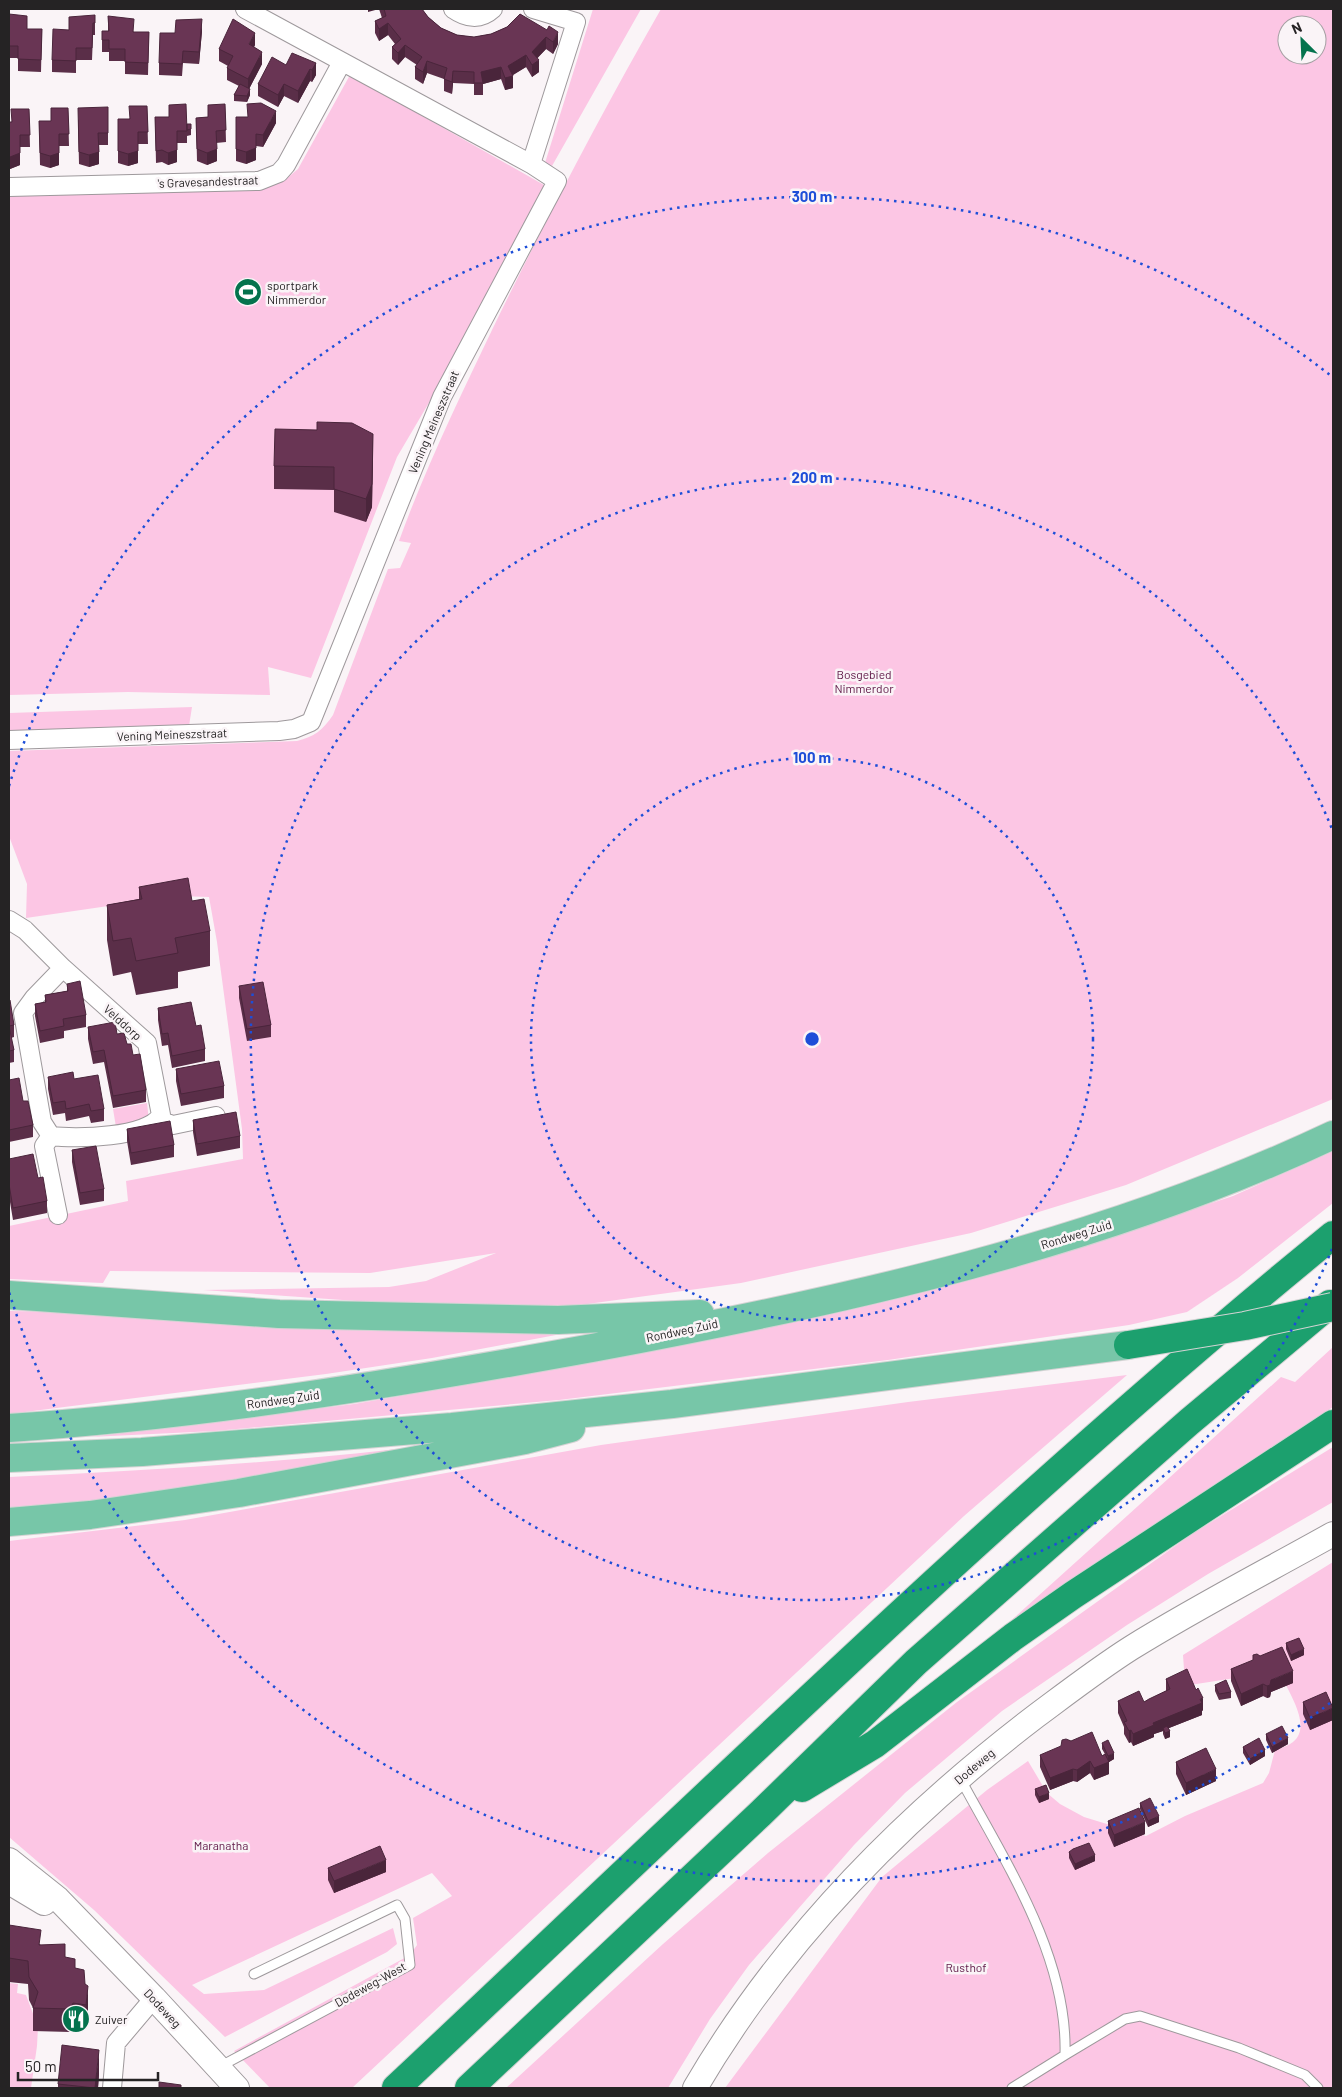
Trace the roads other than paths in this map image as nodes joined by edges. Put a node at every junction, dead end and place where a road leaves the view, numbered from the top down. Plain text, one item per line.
1 (245, 9) edge
2 (453, 9) edge
3 (493, 9) edge
4 (533, 9) edge
5 (342, 62) junction
6 (531, 164) junction
7 (9, 187) edge
8 (9, 740) edge
9 (9, 920) edge
10 (63, 968) junction
11 (232, 1113) edge
12 (158, 1120) junction
13 (1333, 1135) edge
14 (51, 1136) junction
15 (58, 1215) dead end
16 (1333, 1235) edge
17 (9, 1295) edge
18 (1333, 1301) edge
19 (1333, 1307) edge
20 (766, 1313) junction
21 (1128, 1345) joint
22 (672, 1404) junction
23 (1333, 1424) edge
24 (9, 1428) edge
25 (9, 1458) edge
26 (9, 1522) edge
27 (1333, 1534) edge
28 (960, 1777) junction
29 (760, 1814) junction
30 (9, 1860) edge
31 (9, 1882) edge
32 (87, 1931) junction
33 (254, 1974) dead end
34 (154, 1998) junction
35 (1065, 2055) junction
36 (218, 2067) junction
37 (112, 2088) edge
38 (237, 2088) edge
39 (396, 2088) edge
40 (469, 2088) edge
41 (695, 2088) edge
42 (1012, 2088) edge
43 (1318, 2088) edge

1 - 5 street, Vening Meineszstraat
2 - 3 street
4 - 6 street
5 - 6 street, Vening Meineszstraat
5 - 7 street, 's Gravesandestraat
6 - 8 street, Vening Meineszstraat
9 - 10 street, Velddorp
10 - 12 street, Velddorp
10 - 14 street
11 - 12 street
12 - 14 street
13 - 20 main road, Rondweg Zuid
14 - 15 street
16 - 39 highway
17 - 20 main road
18 - 29 highway
19 - 21 highway, bridge
20 - 24 main road, Rondweg Zuid
21 - 22 main road
22 - 25 main road
22 - 26 main road
23 - 29 highway
27 - 28 street, Dodeweg
28 - 35 lane
28 - 41 street, Dodeweg
29 - 40 highway
30 - 32 street, Dodeweg
31 - 32 street, Dodeweg
32 - 34 street, Dodeweg
33 - 36 lane, Dodeweg-West
34 - 36 street, Dodeweg
34 - 37 street
35 - 42 lane
35 - 43 lane
36 - 38 street, Dodeweg

